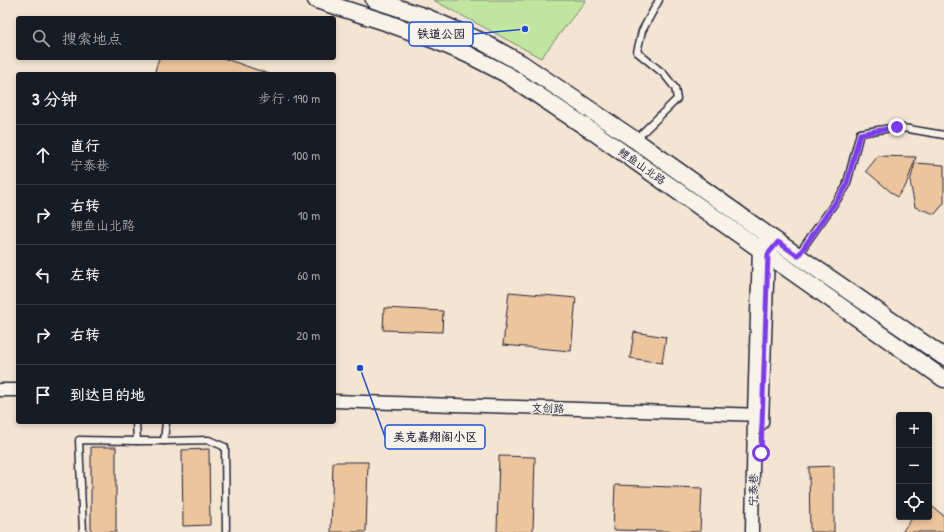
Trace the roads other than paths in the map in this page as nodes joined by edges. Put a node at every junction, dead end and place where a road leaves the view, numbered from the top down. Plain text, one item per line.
1 (316, 0) edge
2 (374, 0) edge
3 (659, 0) edge
4 (944, 135) edge
5 (635, 140) junction
6 (773, 239) junction
7 (763, 251) junction
8 (798, 256) junction
9 (944, 357) edge
10 (944, 379) edge
11 (0, 390) edge
12 (16, 390) edge
13 (336, 401) edge
14 (758, 415) junction
15 (136, 424) edge
16 (166, 424) edge
17 (136, 441) junction
18 (164, 442) junction
19 (83, 532) edge
20 (226, 532) edge
21 (752, 532) edge
22 (760, 532) edge

1 - 7 main road, 鲤鱼山北路
2 - 5 main road, 鲤鱼山北路
3 - 5 lane
4 - 8 lane
5 - 6 main road, 鲤鱼山北路
6 - 7 street
6 - 8 main road, 鲤鱼山北路
7 - 10 main road, 鲤鱼山北路
7 - 14 street, 宁泰巷
8 - 9 main road, 鲤鱼山北路
11 - 12 street
13 - 14 street, 文创路
14 - 21 street, 宁泰巷
14 - 22 street, 宁泰巷
15 - 17 lane
16 - 18 lane
17 - 18 lane
17 - 19 lane
18 - 20 lane

